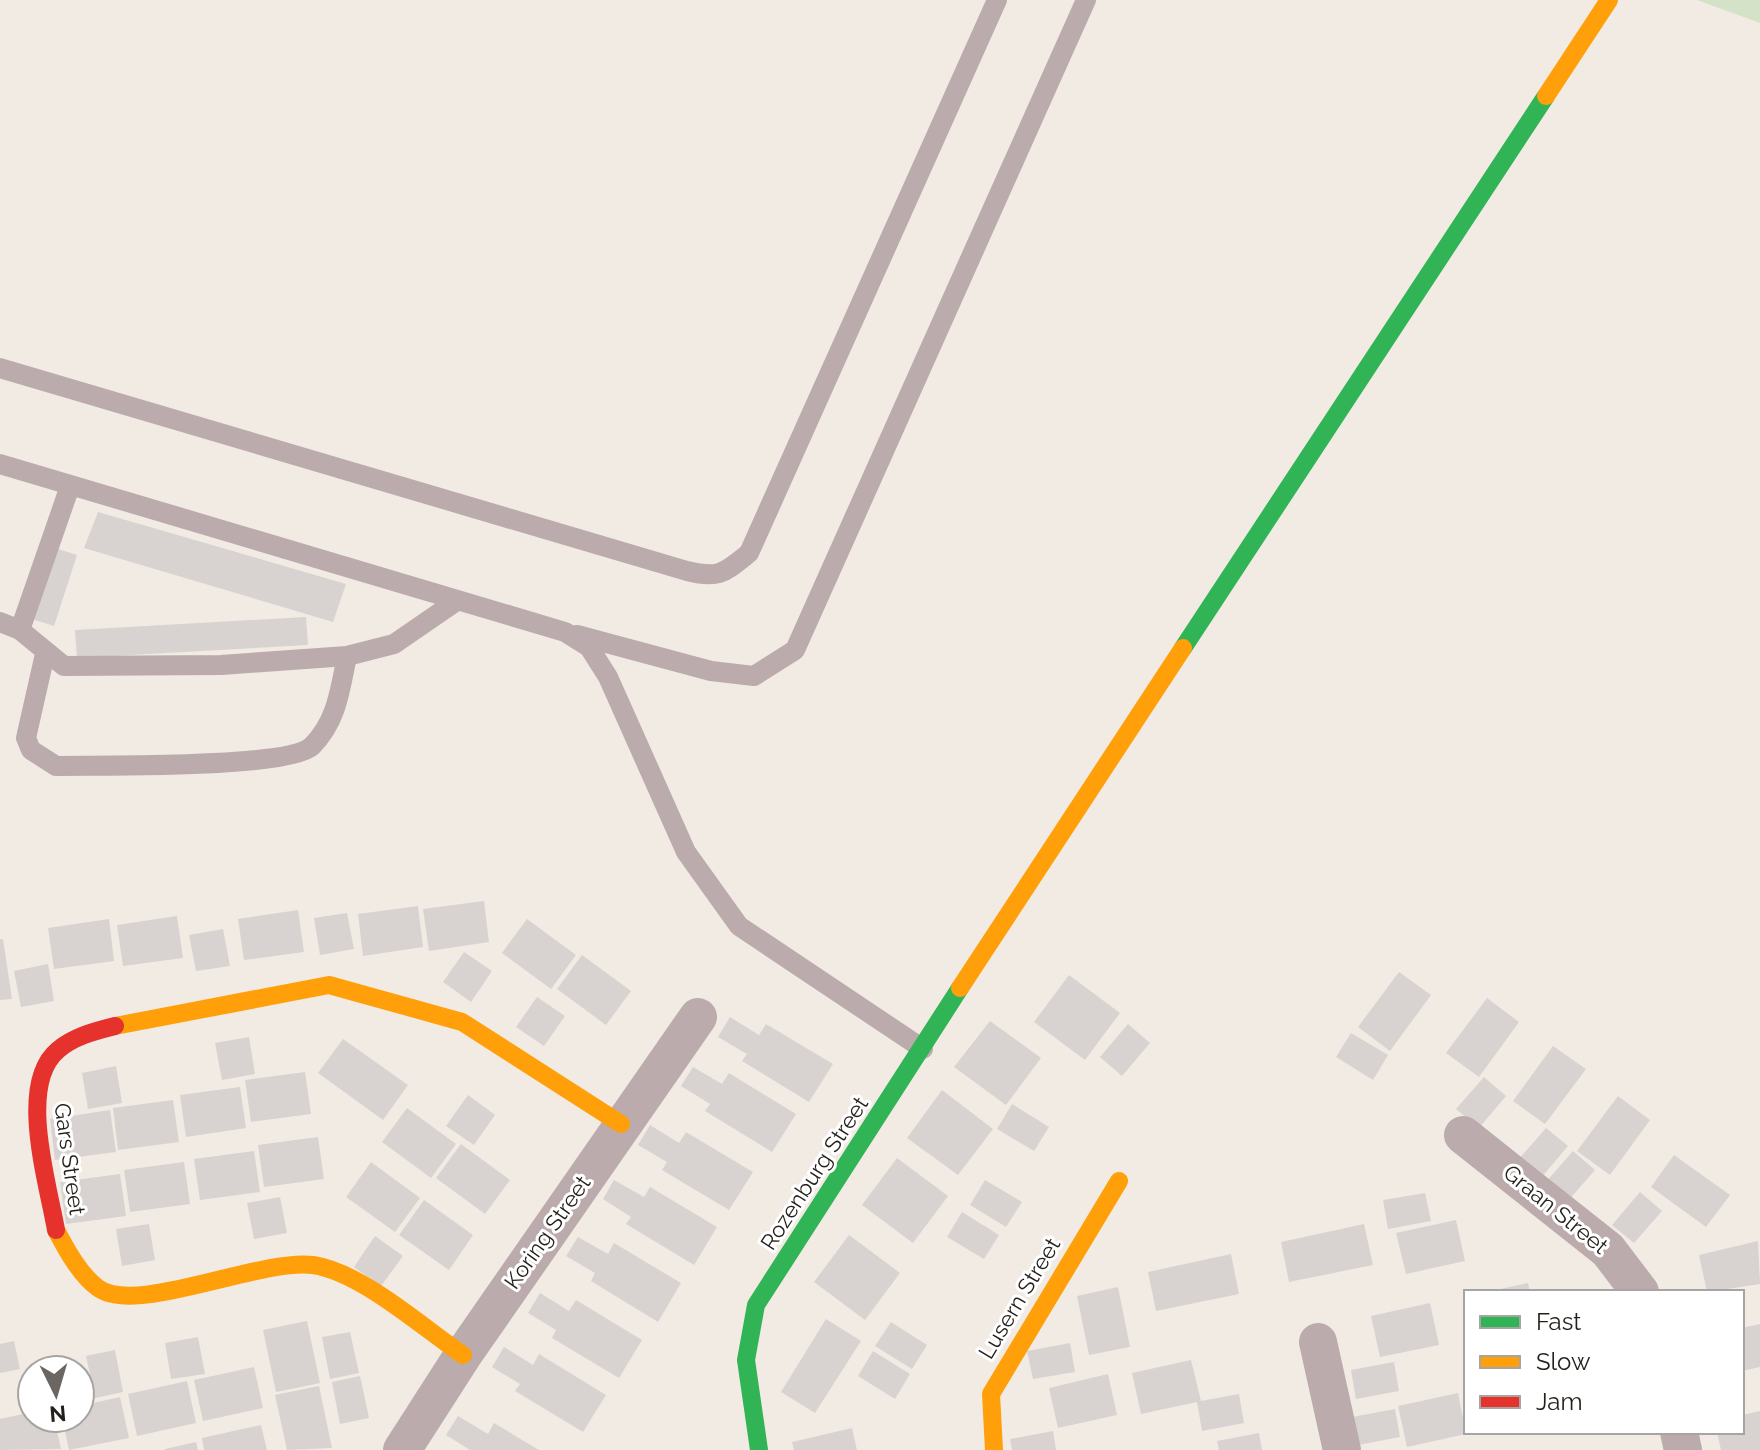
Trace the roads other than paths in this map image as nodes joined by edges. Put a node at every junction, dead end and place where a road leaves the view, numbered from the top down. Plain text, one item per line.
1 (997, 0) edge
2 (1086, 0) edge
3 (1609, 0) edge
4 (0, 368) edge
5 (0, 464) edge
6 (70, 486) junction
7 (458, 600) junction
8 (0, 622) edge
9 (20, 630) junction
10 (565, 632) junction
11 (45, 654) junction
12 (347, 656) junction
13 (698, 1017) dead end
14 (923, 1049) junction
15 (621, 1124) junction
16 (1463, 1135) dead end
17 (1119, 1181) dead end
18 (1638, 1290) edge
19 (1318, 1342) dead end
20 (463, 1355) junction
21 (402, 1450) edge
22 (759, 1450) edge
23 (994, 1450) edge
24 (1342, 1450) edge

1 - 4 lane
2 - 10 lane
3 - 14 street, Rozenburg Street
5 - 6 lane
6 - 7 lane
6 - 9 lane
7 - 10 lane
7 - 12 lane
8 - 9 lane
9 - 11 lane
10 - 14 lane
11 - 12 lane
11 - 12 lane
13 - 15 street, Koring Street
14 - 22 street, Rozenburg Street
15 - 20 street, Koring Street
15 - 20 street, Gars Street
16 - 18 street, Graan Street
17 - 23 street, Lusern Street
19 - 24 street
20 - 21 street, Koring Street

